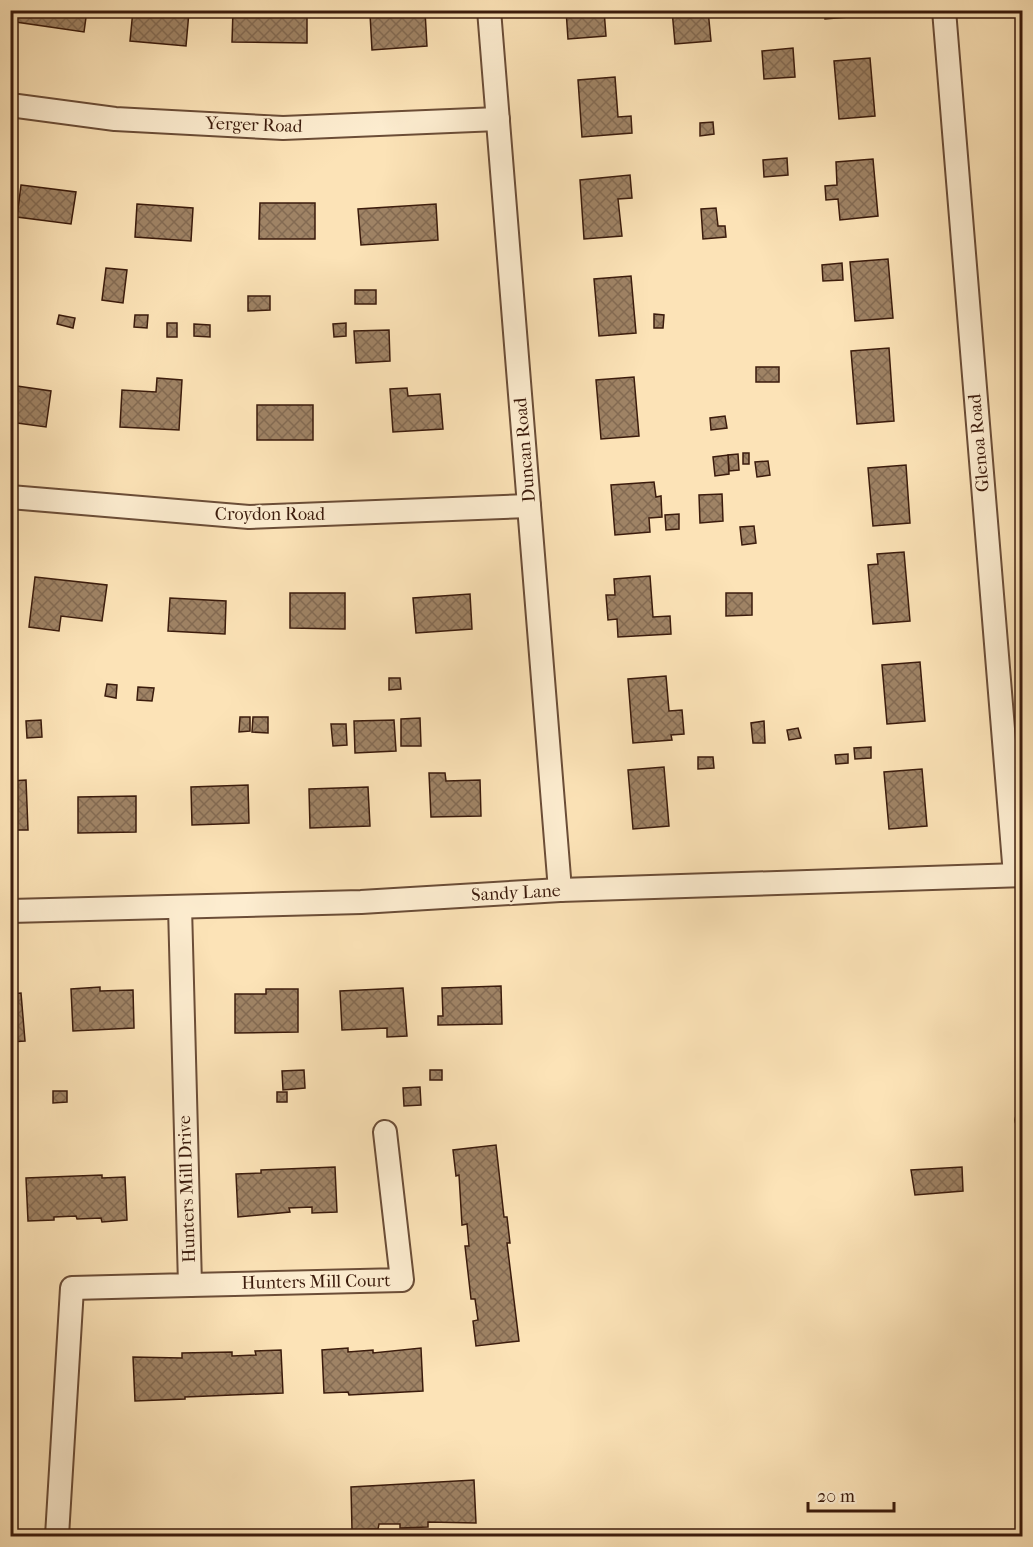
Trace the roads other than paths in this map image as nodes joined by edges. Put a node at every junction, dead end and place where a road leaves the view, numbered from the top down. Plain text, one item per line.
1 (489, 10) edge
2 (944, 10) edge
3 (10, 105) edge
4 (498, 119) junction
5 (10, 497) edge
6 (529, 506) junction
7 (1019, 875) edge
8 (560, 890) junction
9 (180, 907) junction
10 (10, 911) edge
11 (385, 1132) dead end
12 (190, 1285) junction
13 (57, 1536) edge

1 - 4 street, Duncan Road
2 - 7 street, Glenoa Road
3 - 4 street, Yerger Road
4 - 6 street, Duncan Road
5 - 6 street, Croydon Road
6 - 8 street, Duncan Road
7 - 8 street, Sandy Lane
8 - 9 street, Sandy Lane
9 - 10 street, Sandy Lane
9 - 12 street, Hunters Mill Drive
11 - 12 street, Hunters Mill Court
12 - 13 street, Hunters Mill Drive

